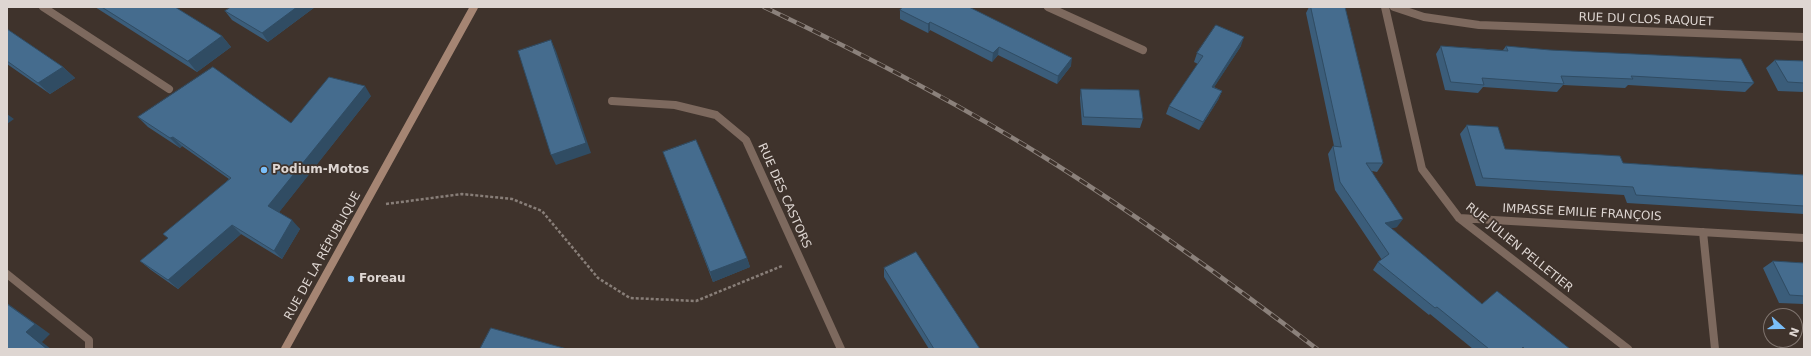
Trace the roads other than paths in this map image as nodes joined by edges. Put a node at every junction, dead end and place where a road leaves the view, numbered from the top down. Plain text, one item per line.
1 (43, 7) edge
2 (474, 7) edge
3 (1048, 7) edge
4 (1385, 7) edge
5 (1394, 7) edge
6 (1061, 9) edge
7 (1804, 37) edge
8 (1143, 50) dead end
9 (169, 89) dead end
10 (612, 102) dead end
11 (1459, 218) junction
12 (1703, 232) junction
13 (1804, 238) edge
14 (7, 274) edge
15 (89, 349) edge
16 (284, 349) edge
17 (841, 349) edge
18 (1628, 349) edge
19 (1715, 349) edge

1 - 9 street
2 - 16 main road, RUE DE LA RÉPUBLIQUE
3 - 6 street
4 - 11 street, RUE JULIEN PELLETIER
5 - 7 street, RUE DU CLOS RAQUET
6 - 8 street
10 - 17 street, RUE DES CASTORS
11 - 12 street, IMPASSE EMILIE FRANÇOIS
11 - 18 street, RUE JULIEN PELLETIER
12 - 13 street, IMPASSE EMILIE FRANÇOIS
12 - 19 street
14 - 15 street

